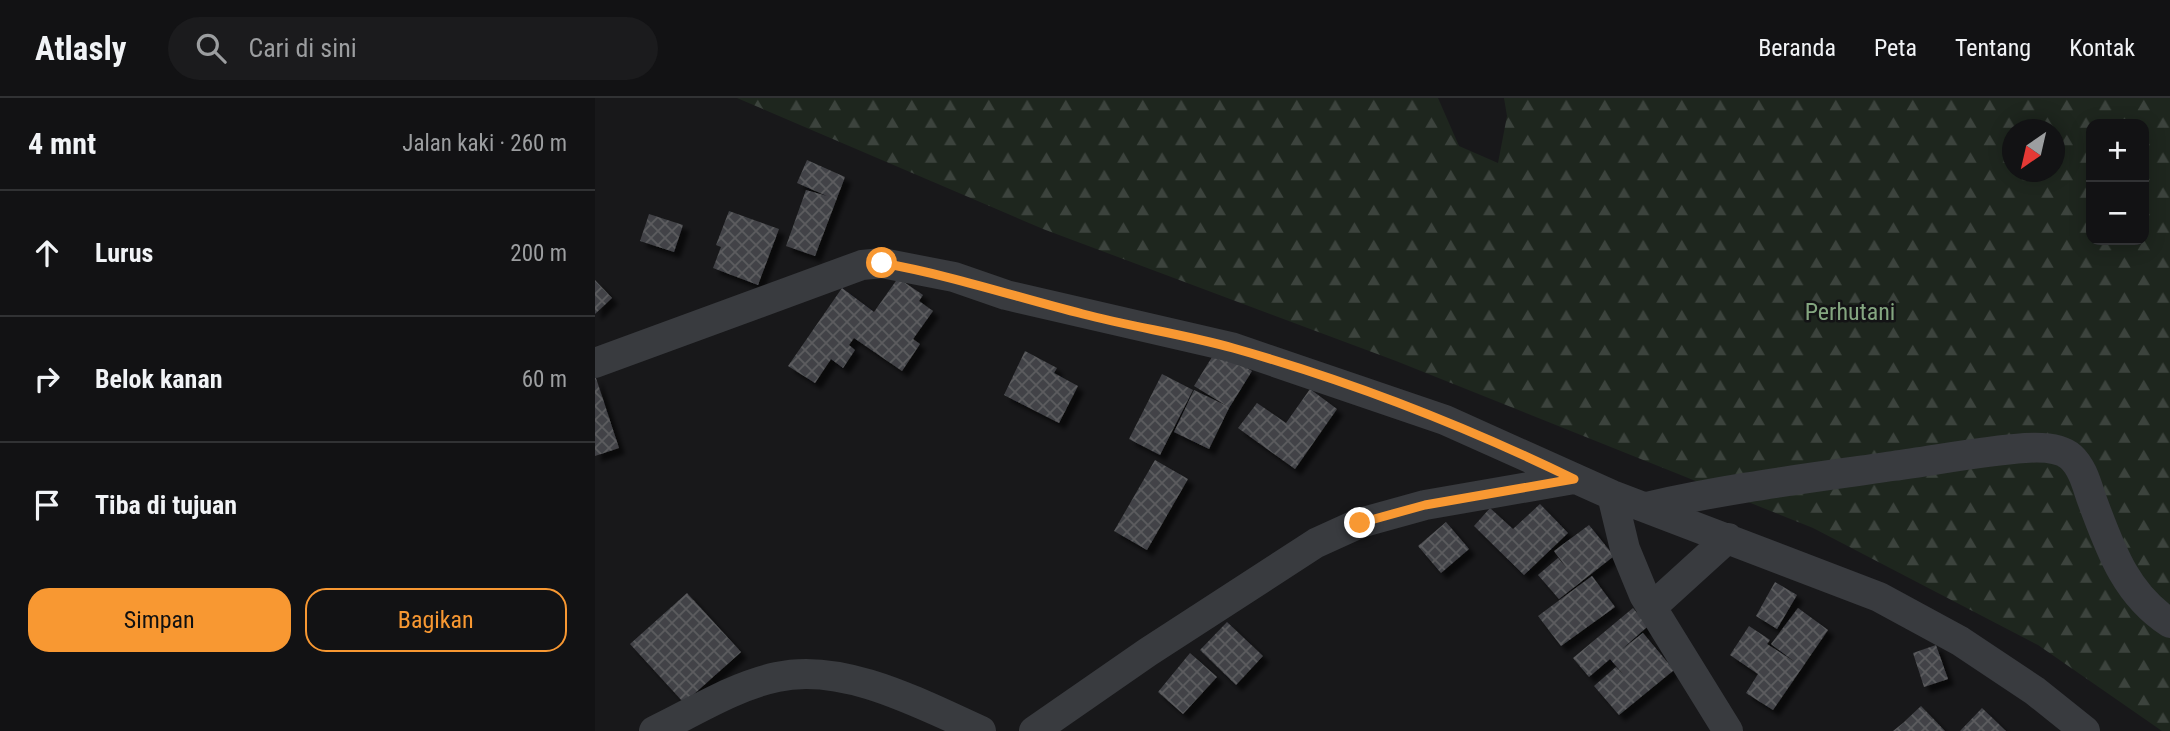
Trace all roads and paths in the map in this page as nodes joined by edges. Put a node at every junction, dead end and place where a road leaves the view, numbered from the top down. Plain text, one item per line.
1 (595, 363) edge
2 (1574, 479) junction
3 (1612, 495) junction
4 (1646, 507) junction
5 (1728, 538) junction
6 (1651, 608) junction
7 (2170, 624) edge
8 (654, 731) edge
9 (981, 731) edge
10 (1034, 731) edge
11 (1728, 731) edge
12 (2085, 731) edge

1 - 2 street
2 - 3 street
2 - 10 street
3 - 4 street
3 - 6 street
4 - 5 street
4 - 7 street
5 - 6 street
5 - 12 street
6 - 11 street
8 - 9 street

